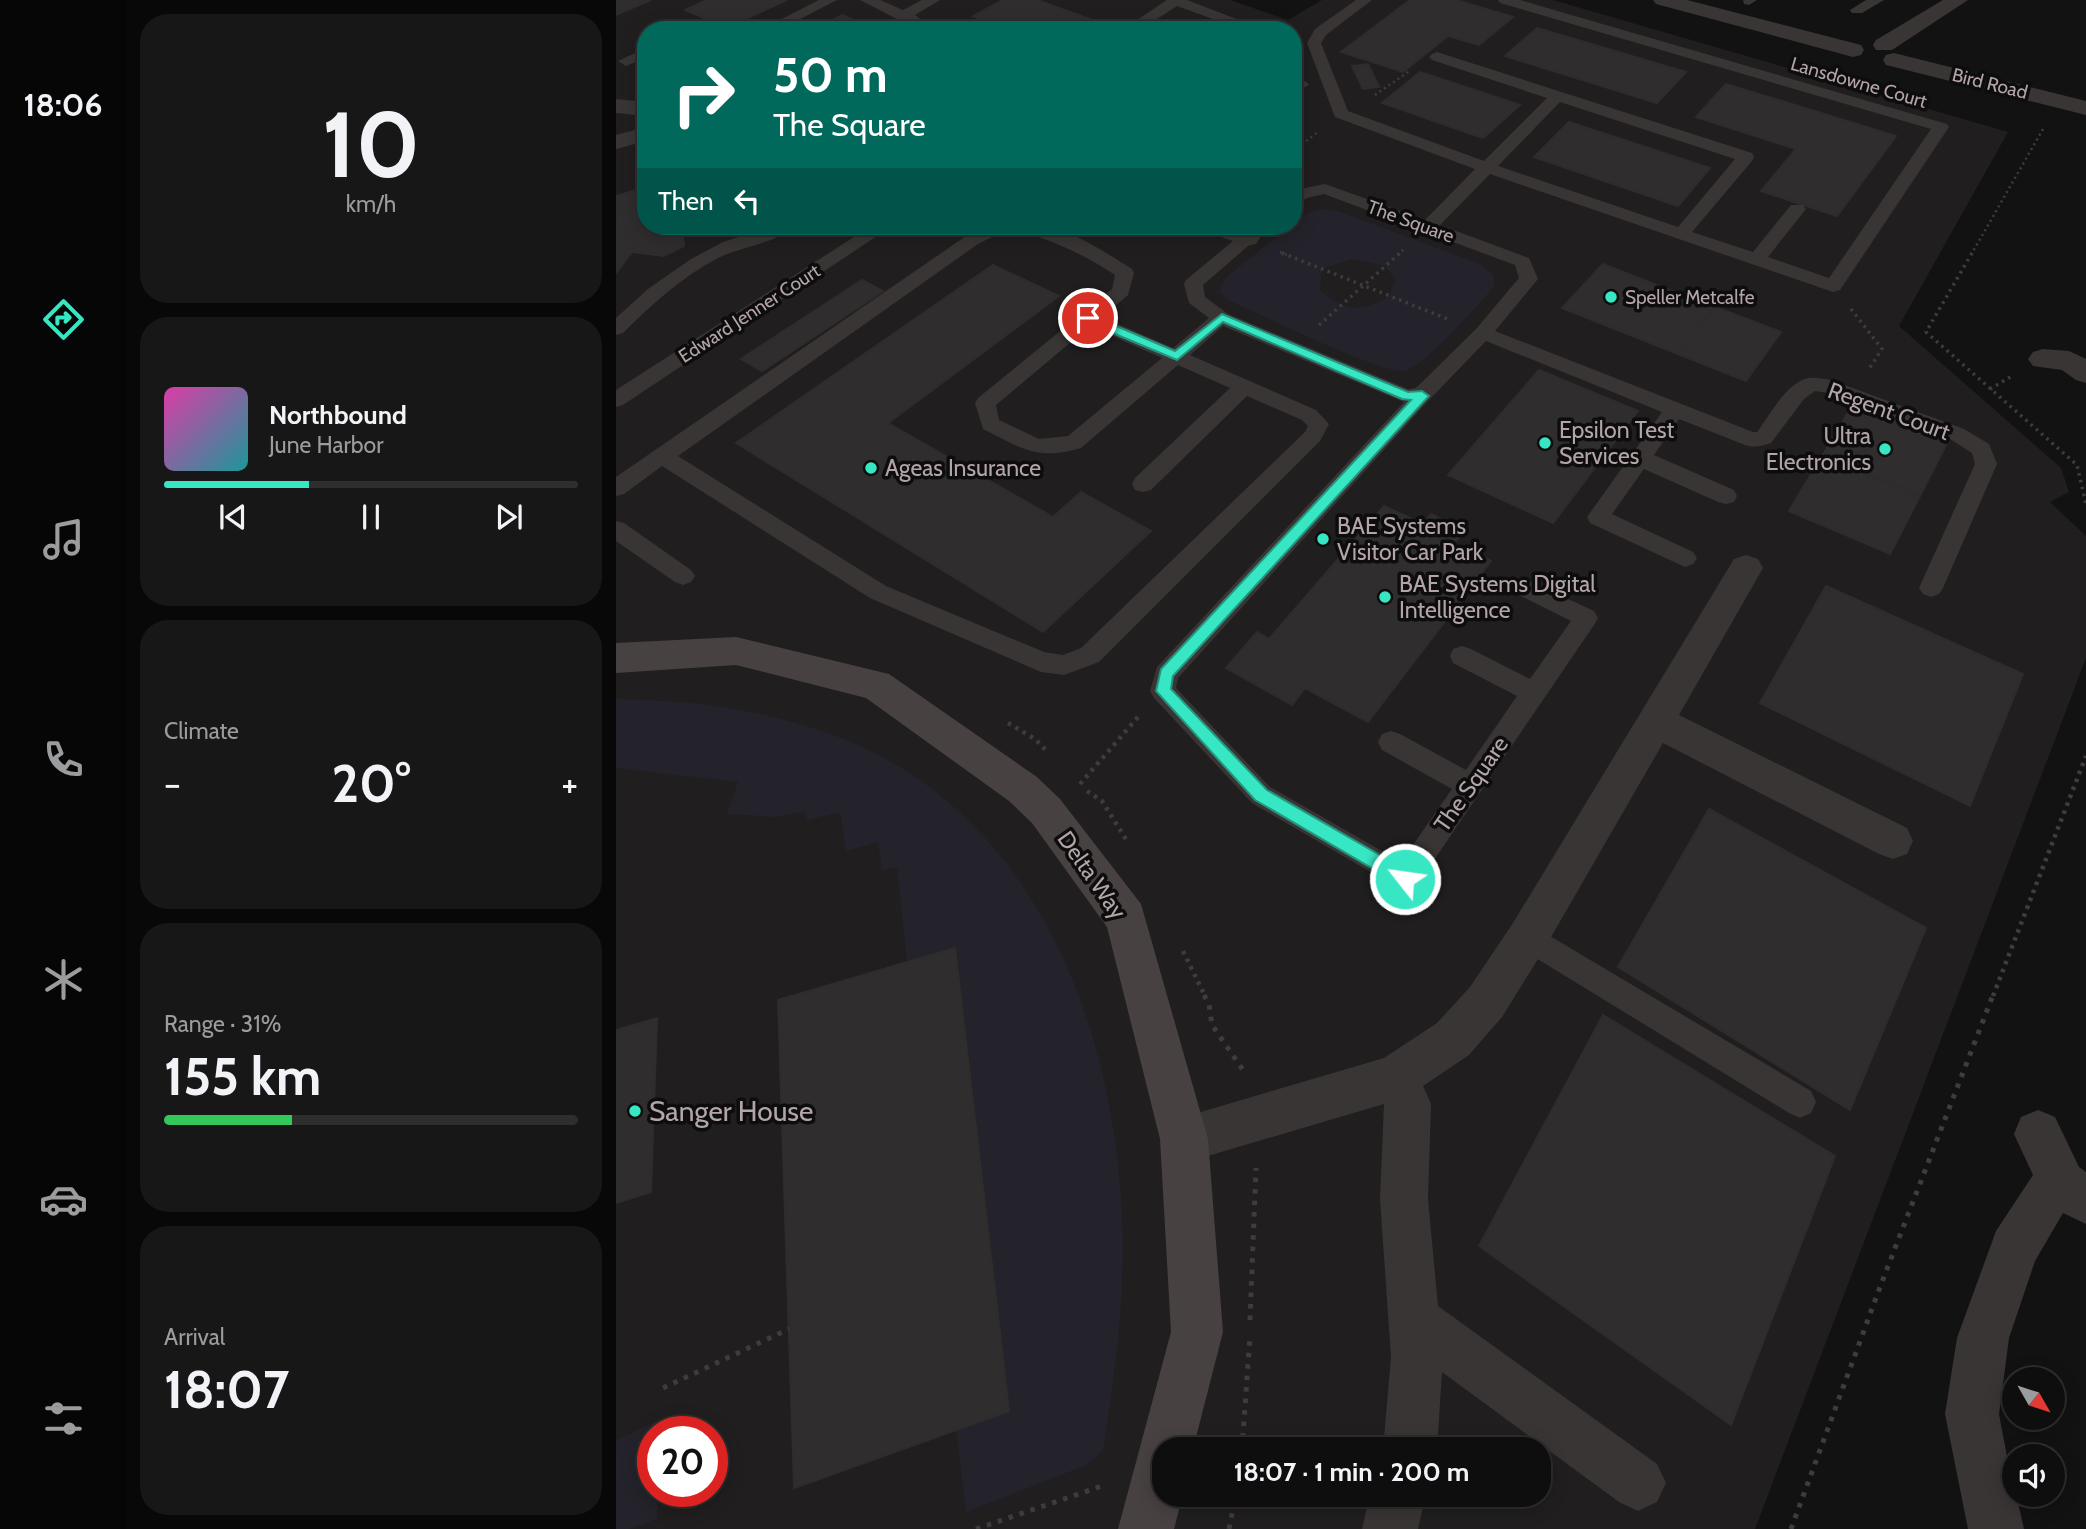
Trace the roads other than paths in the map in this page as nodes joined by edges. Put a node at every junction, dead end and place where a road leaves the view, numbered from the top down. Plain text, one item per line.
1 (830, 0) edge
2 (867, 0) edge
3 (933, 0) edge
4 (1175, 0) edge
5 (1365, 0) edge
6 (1504, 0) edge
7 (1663, 0) edge
8 (1877, 0) edge
9 (1958, 0) edge
10 (1857, 10) dead end
11 (904, 15) junction
12 (786, 21) edge
13 (914, 21) edge
14 (1143, 21) edge
15 (1233, 21) edge
16 (1889, 52) junction
17 (637, 56) edge
18 (1437, 57) dead end
19 (626, 61) dead end
20 (1558, 96) junction
21 (616, 106) edge
22 (637, 107) edge
23 (2086, 108) edge
24 (637, 136) edge
25 (616, 142) edge
26 (1488, 168) junction
27 (1302, 194) edge
28 (1797, 209) dead end
29 (1427, 227) junction
30 (1682, 233) junction
31 (763, 235) edge
32 (869, 235) edge
33 (982, 235) edge
34 (1051, 235) edge
35 (1250, 235) edge
36 (1757, 260) junction
37 (1222, 317) junction
38 (1088, 318) junction
39 (616, 329) edge
40 (1483, 333) junction
41 (1177, 356) junction
42 (1245, 386) junction
43 (1422, 396) junction
44 (616, 400) edge
45 (1675, 410) junction
46 (662, 456) junction
47 (1640, 458) junction
48 (1143, 484) dead end
49 (616, 488) edge
50 (1726, 496) dead end
51 (616, 529) edge
52 (1685, 558) dead end
53 (1746, 568) dead end
54 (683, 576) dead end
55 (1521, 586) dead end
56 (1931, 588) dead end
57 (1462, 656) dead end
58 (616, 658) edge
59 (1534, 693) junction
60 (1657, 722) junction
61 (1391, 742) dead end
62 (1470, 785) junction
63 (1893, 841) dead end
64 (1528, 937) junction
65 (1395, 1078) junction
66 (1800, 1102) dead end
67 (2038, 1135) dead end
68 (1184, 1139) junction
69 (2074, 1192) edge
70 (1415, 1321) junction
71 (1170, 1437) edge
72 (1411, 1437) edge
73 (1638, 1483) dead end
74 (1152, 1505) edge
75 (1395, 1507) edge
76 (1146, 1529) edge
77 (1390, 1529) edge
78 (1996, 1529) edge

1 - 12 lane
2 - 11 lane
3 - 11 lane
4 - 14 lane
4 - 15 lane
5 - 26 lane
6 - 36 lane, Lansdowne Court
7 - 16 street, Bird Road
8 - 10 lane
9 - 16 street
11 - 13 lane
16 - 23 street, Bird Road
17 - 19 lane
18 - 20 lane
20 - 26 lane
20 - 30 lane
21 - 22 street
24 - 25 street
26 - 29 lane
26 - 30 lane
27 - 29 lane, The Square
28 - 36 lane
29 - 40 lane, The Square
30 - 36 lane
31 - 39 lane
32 - 44 lane, Edward Jenner Court
33 - 46 lane
34 - 38 lane
35 - 37 lane
37 - 41 lane
37 - 43 lane
38 - 41 lane
38 - 41 lane
40 - 43 lane, The Square
40 - 45 lane, Regent Court
41 - 42 lane
42 - 46 lane
42 - 48 lane
43 - 62 lane, The Square
45 - 47 lane
45 - 56 lane, Regent Court
46 - 49 lane
47 - 50 lane
47 - 52 lane
51 - 54 lane
53 - 60 street
55 - 59 lane, The Square
57 - 59 lane
58 - 68 street, Delta Way
59 - 62 lane, The Square
60 - 63 street
60 - 64 street
61 - 62 lane
64 - 65 street
64 - 66 lane
65 - 68 street
65 - 70 street
67 - 69 street
68 - 71 street, Delta Way
69 - 78 street
70 - 72 street
70 - 73 street
74 - 76 street, Delta Way
75 - 77 street

